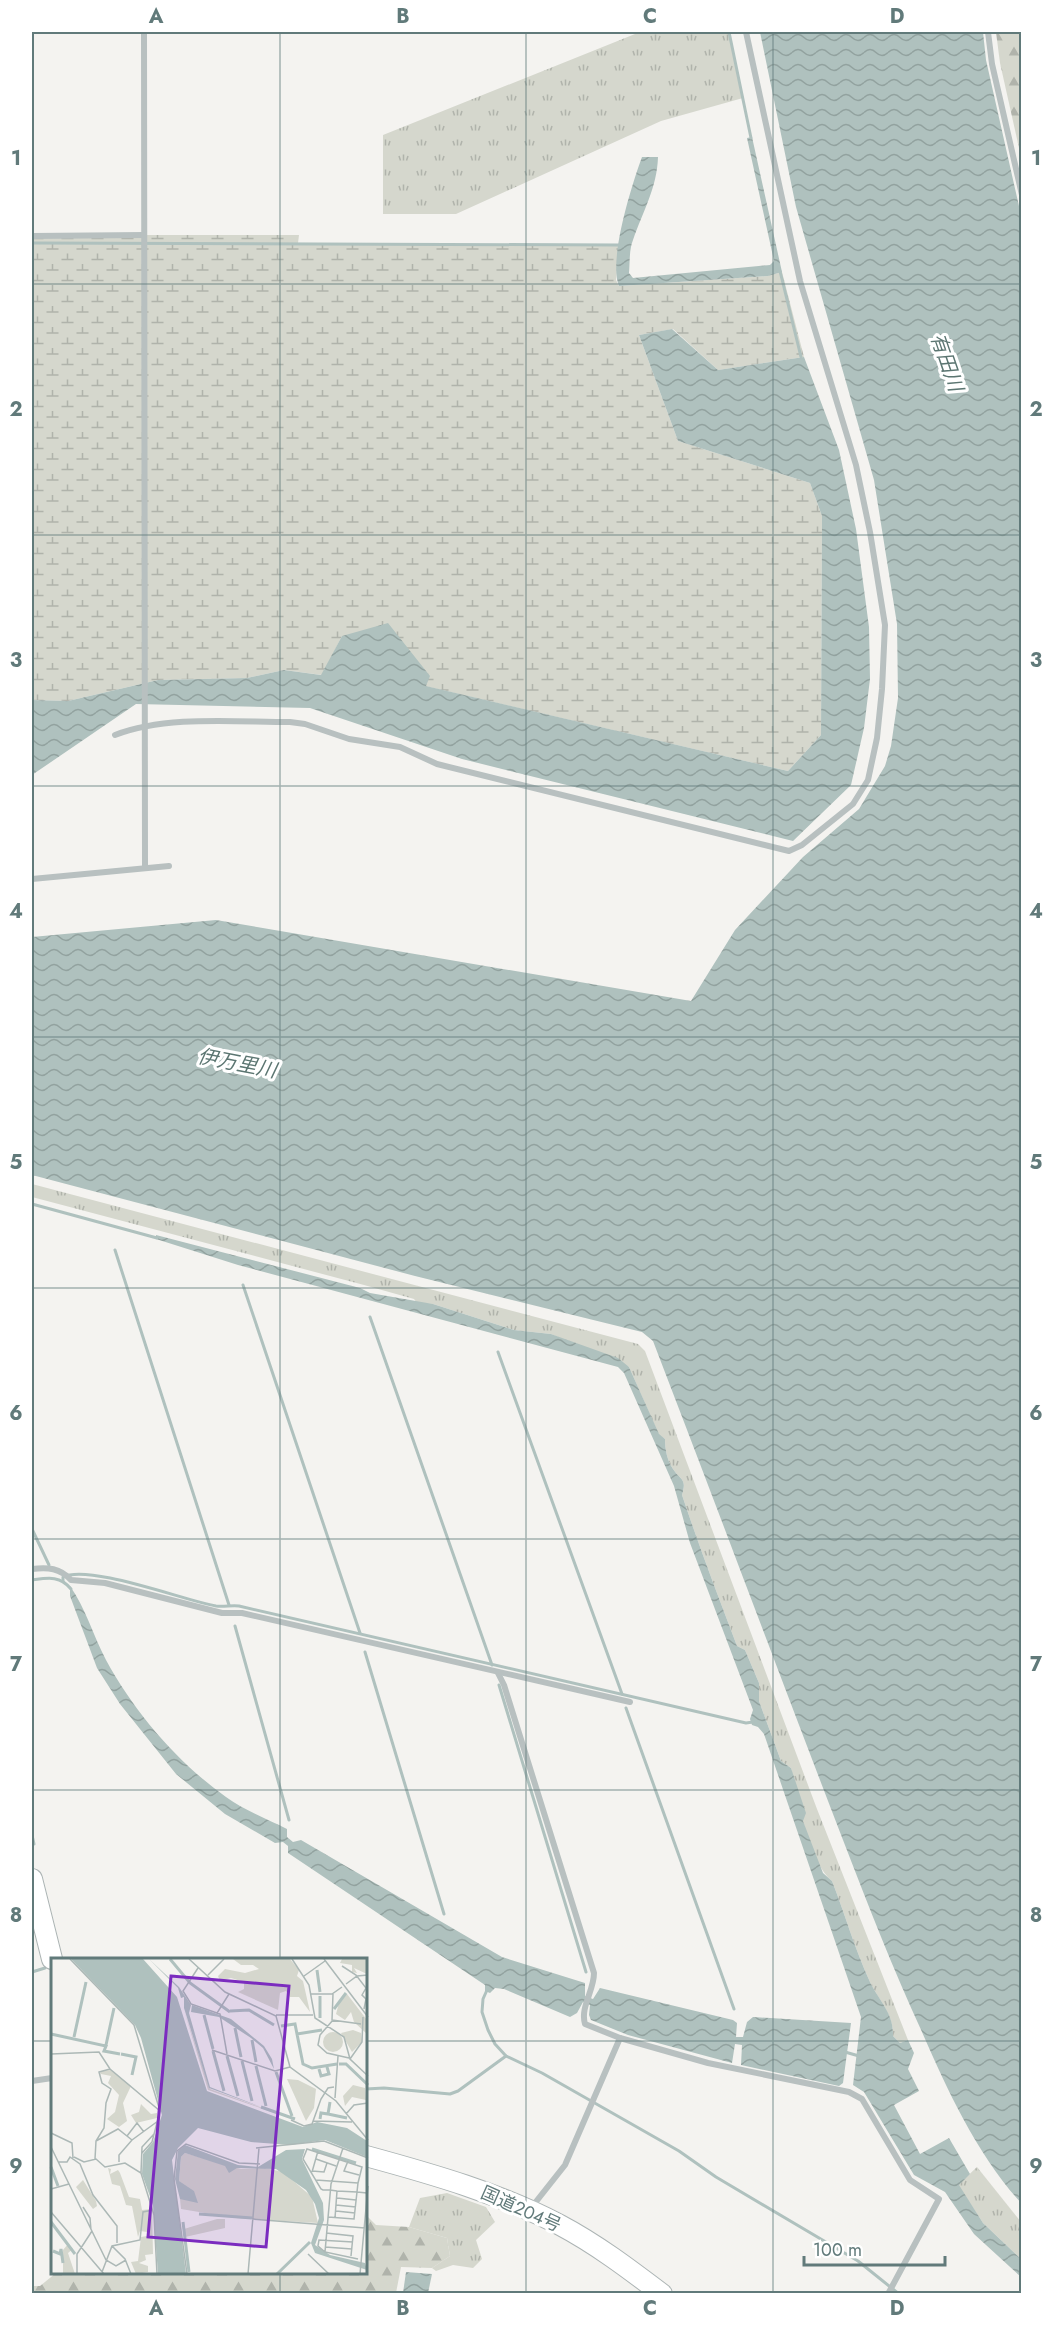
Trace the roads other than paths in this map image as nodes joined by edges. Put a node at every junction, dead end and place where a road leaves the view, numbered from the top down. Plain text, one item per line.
1 (144, 32) edge
2 (746, 32) edge
3 (988, 32) edge
4 (1022, 195) edge
5 (144, 235) junction
6 (32, 236) edge
7 (146, 726) junction
8 (115, 735) dead end
9 (170, 866) dead end
10 (145, 868) junction
11 (32, 879) edge
12 (32, 1569) edge
13 (498, 1673) junction
14 (630, 1702) dead end
15 (32, 1879) edge
16 (52, 1958) edge
17 (620, 2038) junction
18 (51, 2078) edge
19 (32, 2081) edge
20 (368, 2157) edge
21 (530, 2211) junction
22 (889, 2292) edge
23 (662, 2294) edge

1 - 5 street
2 - 7 street
3 - 4 street
5 - 6 street
5 - 7 street
7 - 8 street
7 - 10 street
9 - 10 street
10 - 11 street
12 - 13 street
13 - 14 street
13 - 17 street
15 - 16 highway
17 - 21 street
17 - 22 street
18 - 19 street
20 - 21 highway, 国道204号
21 - 23 highway, 国道204号

